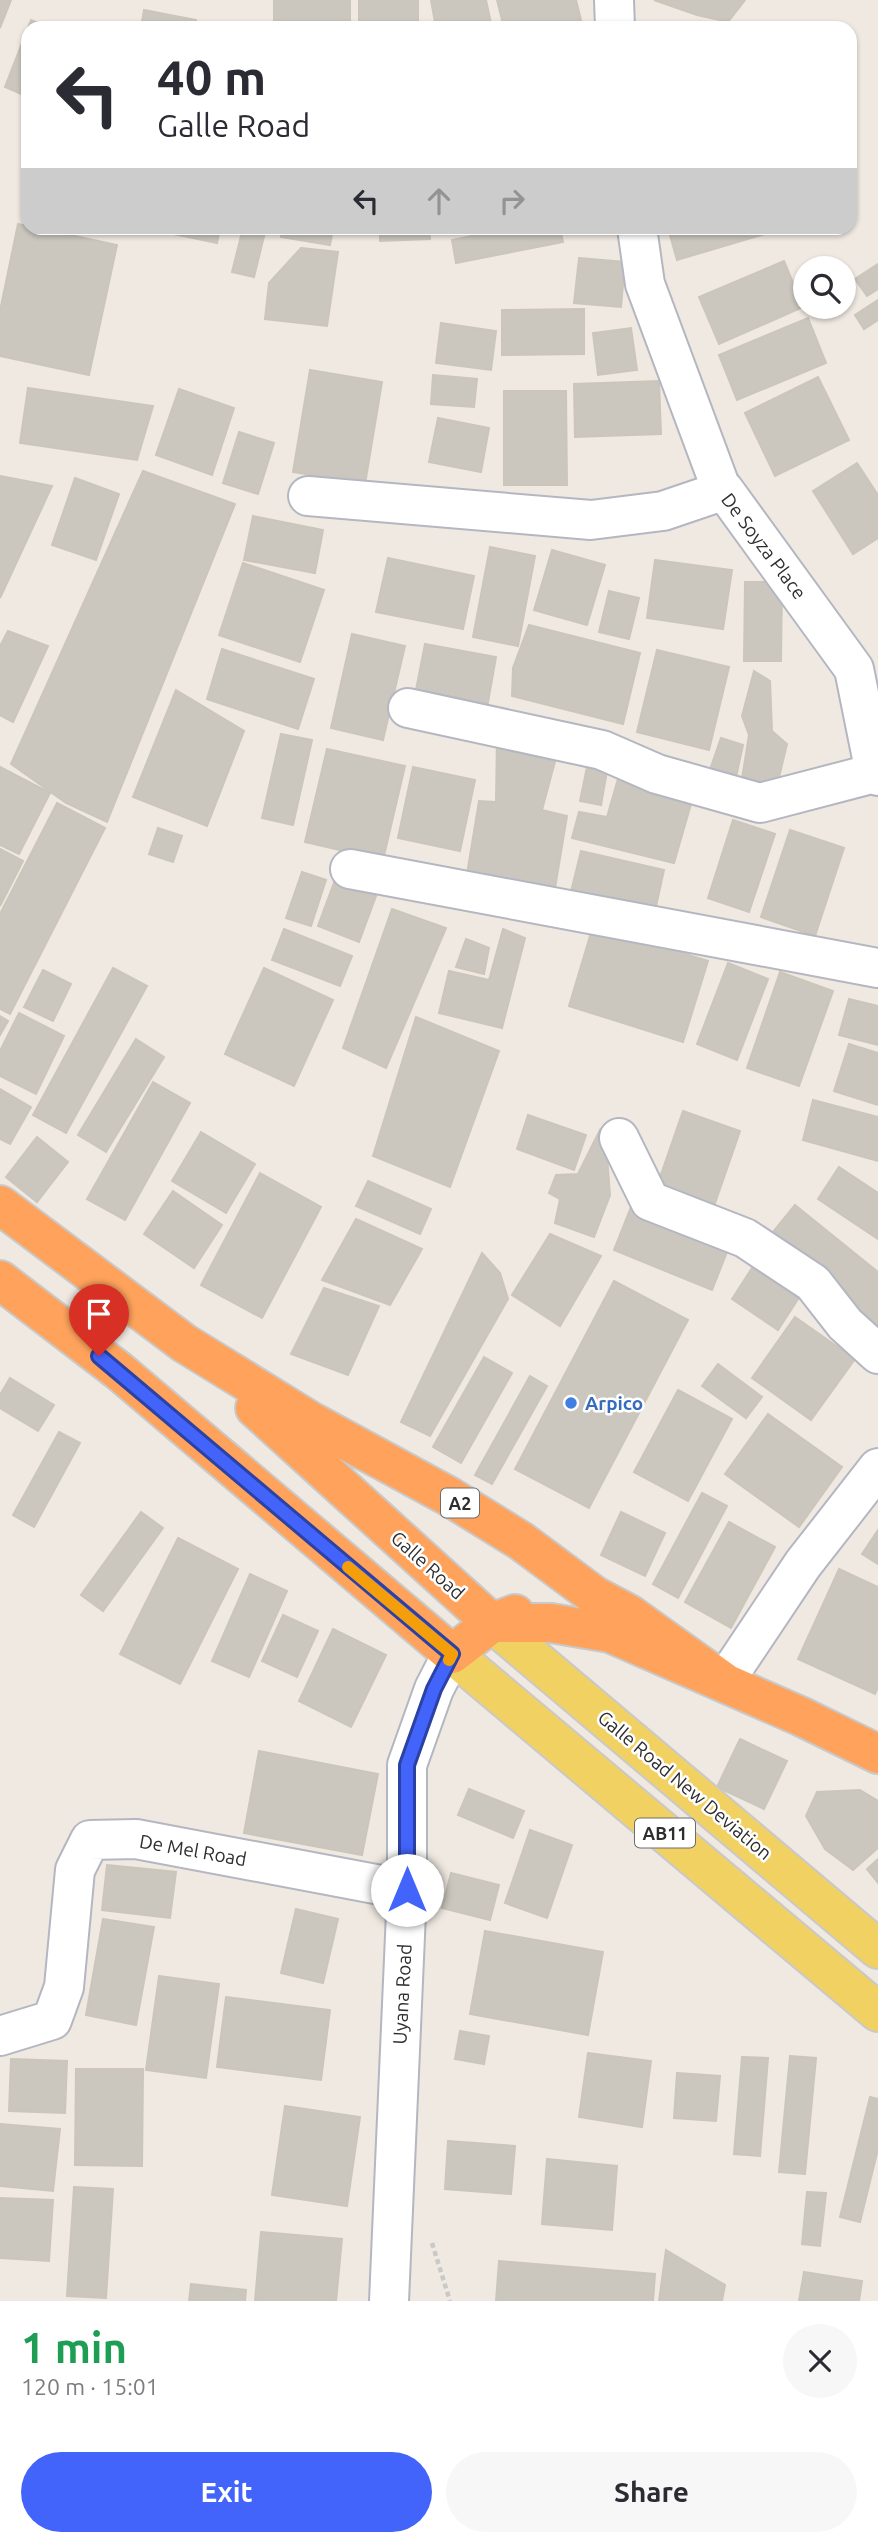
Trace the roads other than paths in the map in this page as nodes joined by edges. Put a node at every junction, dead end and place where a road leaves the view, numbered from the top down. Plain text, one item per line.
1 (614, 0) edge
2 (615, 21) edge
3 (638, 235) edge
4 (722, 491) junction
5 (308, 496) dead end
6 (408, 708) dead end
7 (876, 774) edge
8 (350, 869) dead end
9 (878, 968) edge
10 (620, 1139) dead end
11 (0, 1205) edge
12 (0, 1280) edge
13 (184, 1343) junction
14 (878, 1354) edge
15 (878, 1468) edge
16 (595, 1596) junction
17 (492, 1623) junction
18 (452, 1654) junction
19 (724, 1682) junction
20 (878, 1754) edge
21 (407, 1890) junction
22 (878, 1949) edge
23 (878, 2012) edge
24 (0, 2036) edge
25 (389, 2301) edge

1 - 2 street
3 - 4 street, De Soyza Place
4 - 5 street
4 - 7 street, De Soyza Place
6 - 7 street
8 - 9 street
10 - 14 street
11 - 13 highway, Galle Road / A2
12 - 18 highway
13 - 16 highway, Galle Road / A2
13 - 17 highway, Galle Road / A2
15 - 19 street
16 - 17 highway
16 - 19 highway, Galle Road / A2
17 - 18 highway
17 - 19 highway, Galle Road / A2
17 - 22 main road, Galle Road New Deviation / AB11
18 - 21 street, Uyana Road
18 - 23 main road, AB11
19 - 20 highway, Galle Road / A2
21 - 24 street, De Mel Road
21 - 25 street, Uyana Road

